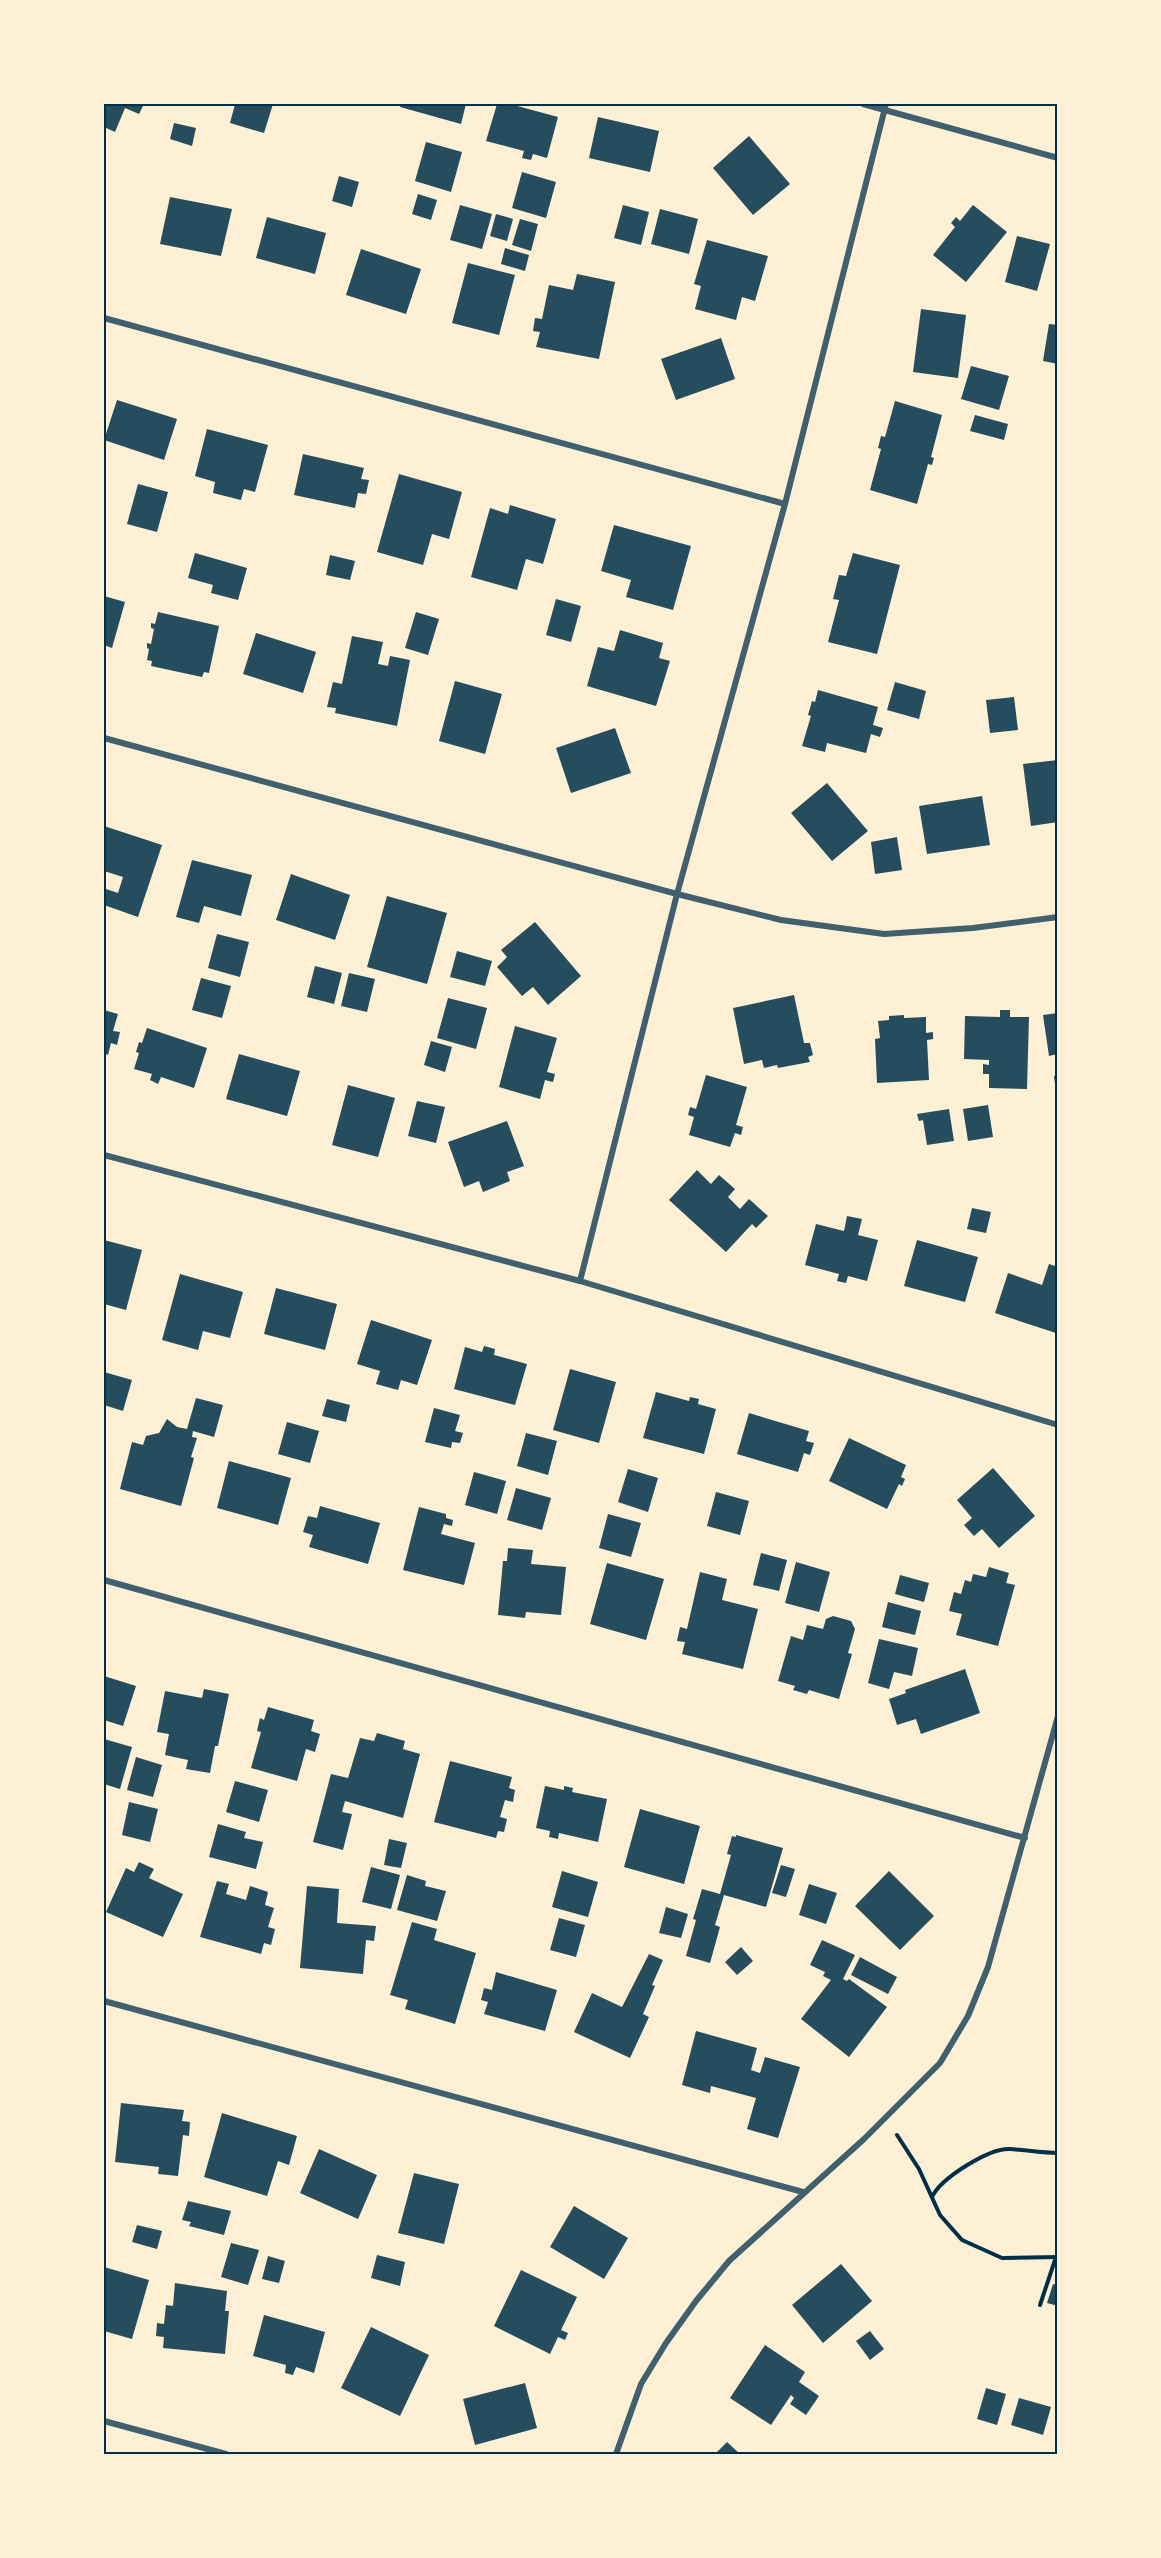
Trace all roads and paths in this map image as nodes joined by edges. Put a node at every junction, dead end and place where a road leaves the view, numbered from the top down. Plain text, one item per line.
1 (863, 104) edge
2 (886, 107) edge
3 (1058, 158) edge
4 (104, 318) edge
5 (785, 504) junction
6 (104, 738) edge
7 (677, 894) junction
8 (1058, 917) edge
9 (104, 1155) edge
10 (580, 1281) junction
11 (1058, 1425) edge
12 (104, 1580) edge
13 (1058, 1716) edge
14 (1025, 1838) junction
15 (104, 2001) edge
16 (885, 2118) junction
17 (1058, 2153) edge
18 (803, 2192) junction
19 (932, 2197) junction
20 (1057, 2257) edge
21 (1040, 2305) dead end
22 (104, 2421) edge
23 (226, 2454) edge
24 (616, 2454) edge

1 - 2 street
2 - 3 street
2 - 5 street
4 - 5 street
5 - 7 street
6 - 7 street
7 - 8 street
7 - 10 street
9 - 10 street
10 - 11 street
12 - 14 street
13 - 14 street
14 - 16 street
15 - 18 street
16 - 18 street
16 - 19 path
17 - 19 path
18 - 24 street
19 - 20 path
20 - 21 path
22 - 23 street

